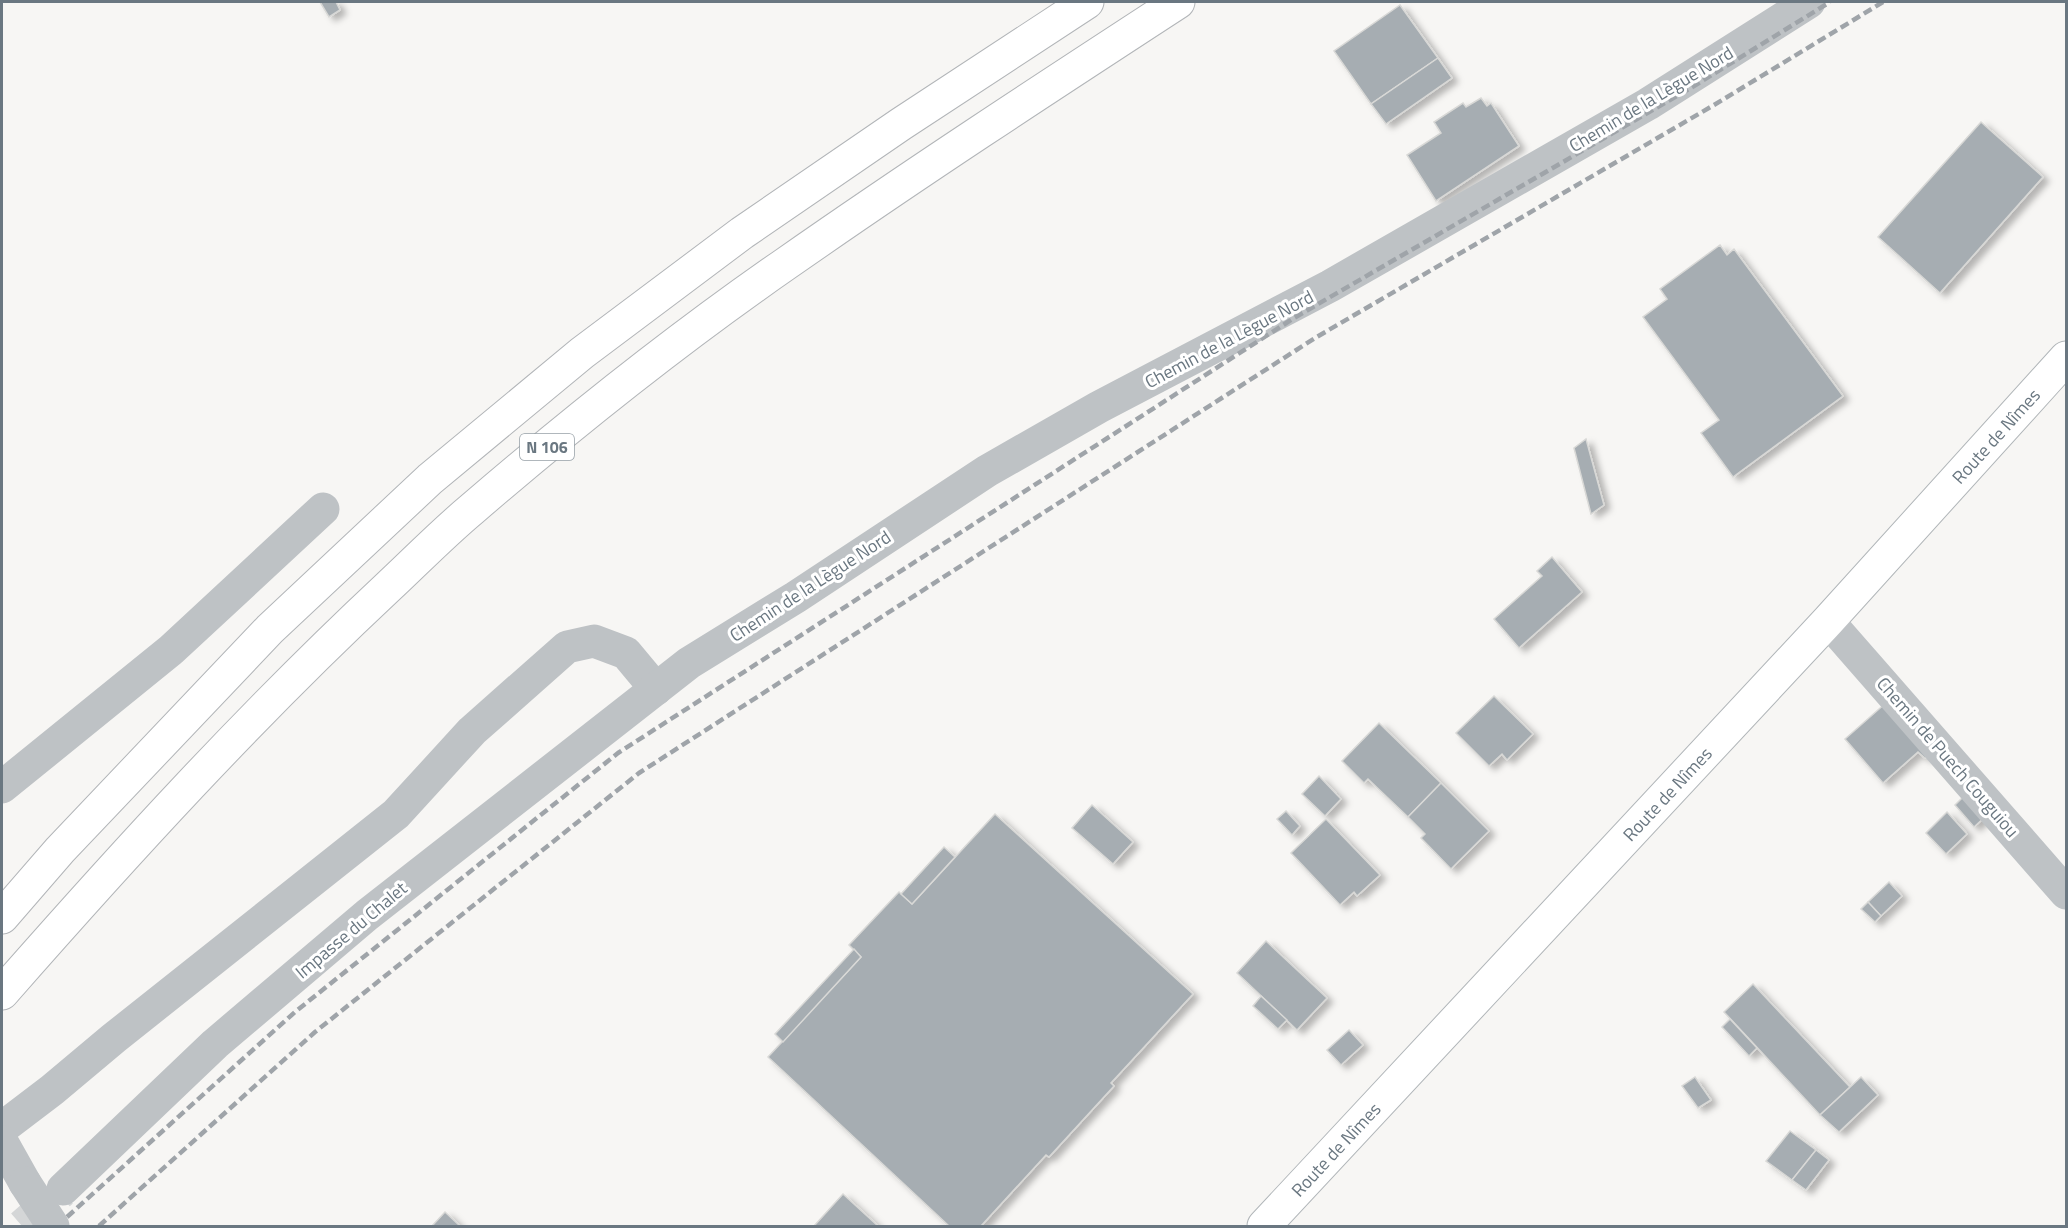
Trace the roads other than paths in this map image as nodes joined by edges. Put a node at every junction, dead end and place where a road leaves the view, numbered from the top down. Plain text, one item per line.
1 (1087, 2) edge
2 (1178, 2) edge
3 (1809, 2) edge
4 (2067, 358) edge
5 (322, 508) dead end
6 (1828, 621) junction
7 (656, 689) junction
8 (2, 787) edge
9 (2067, 893) edge
10 (2, 917) edge
11 (2, 993) edge
12 (2, 1128) edge
13 (2, 1142) edge
14 (63, 1190) tunnel mouth
15 (53, 1227) edge
16 (1264, 1227) edge

1 - 10 main road, N 106
2 - 11 main road, N 106
3 - 7 street, Chemin de la Lègue Nord
4 - 6 main road, Route de Nîmes
5 - 8 street
6 - 9 street, Chemin de Puech Couguiou
6 - 16 main road, Route de Nîmes
7 - 12 street
7 - 14 street, Impasse du Chalet
13 - 15 street, bridge

